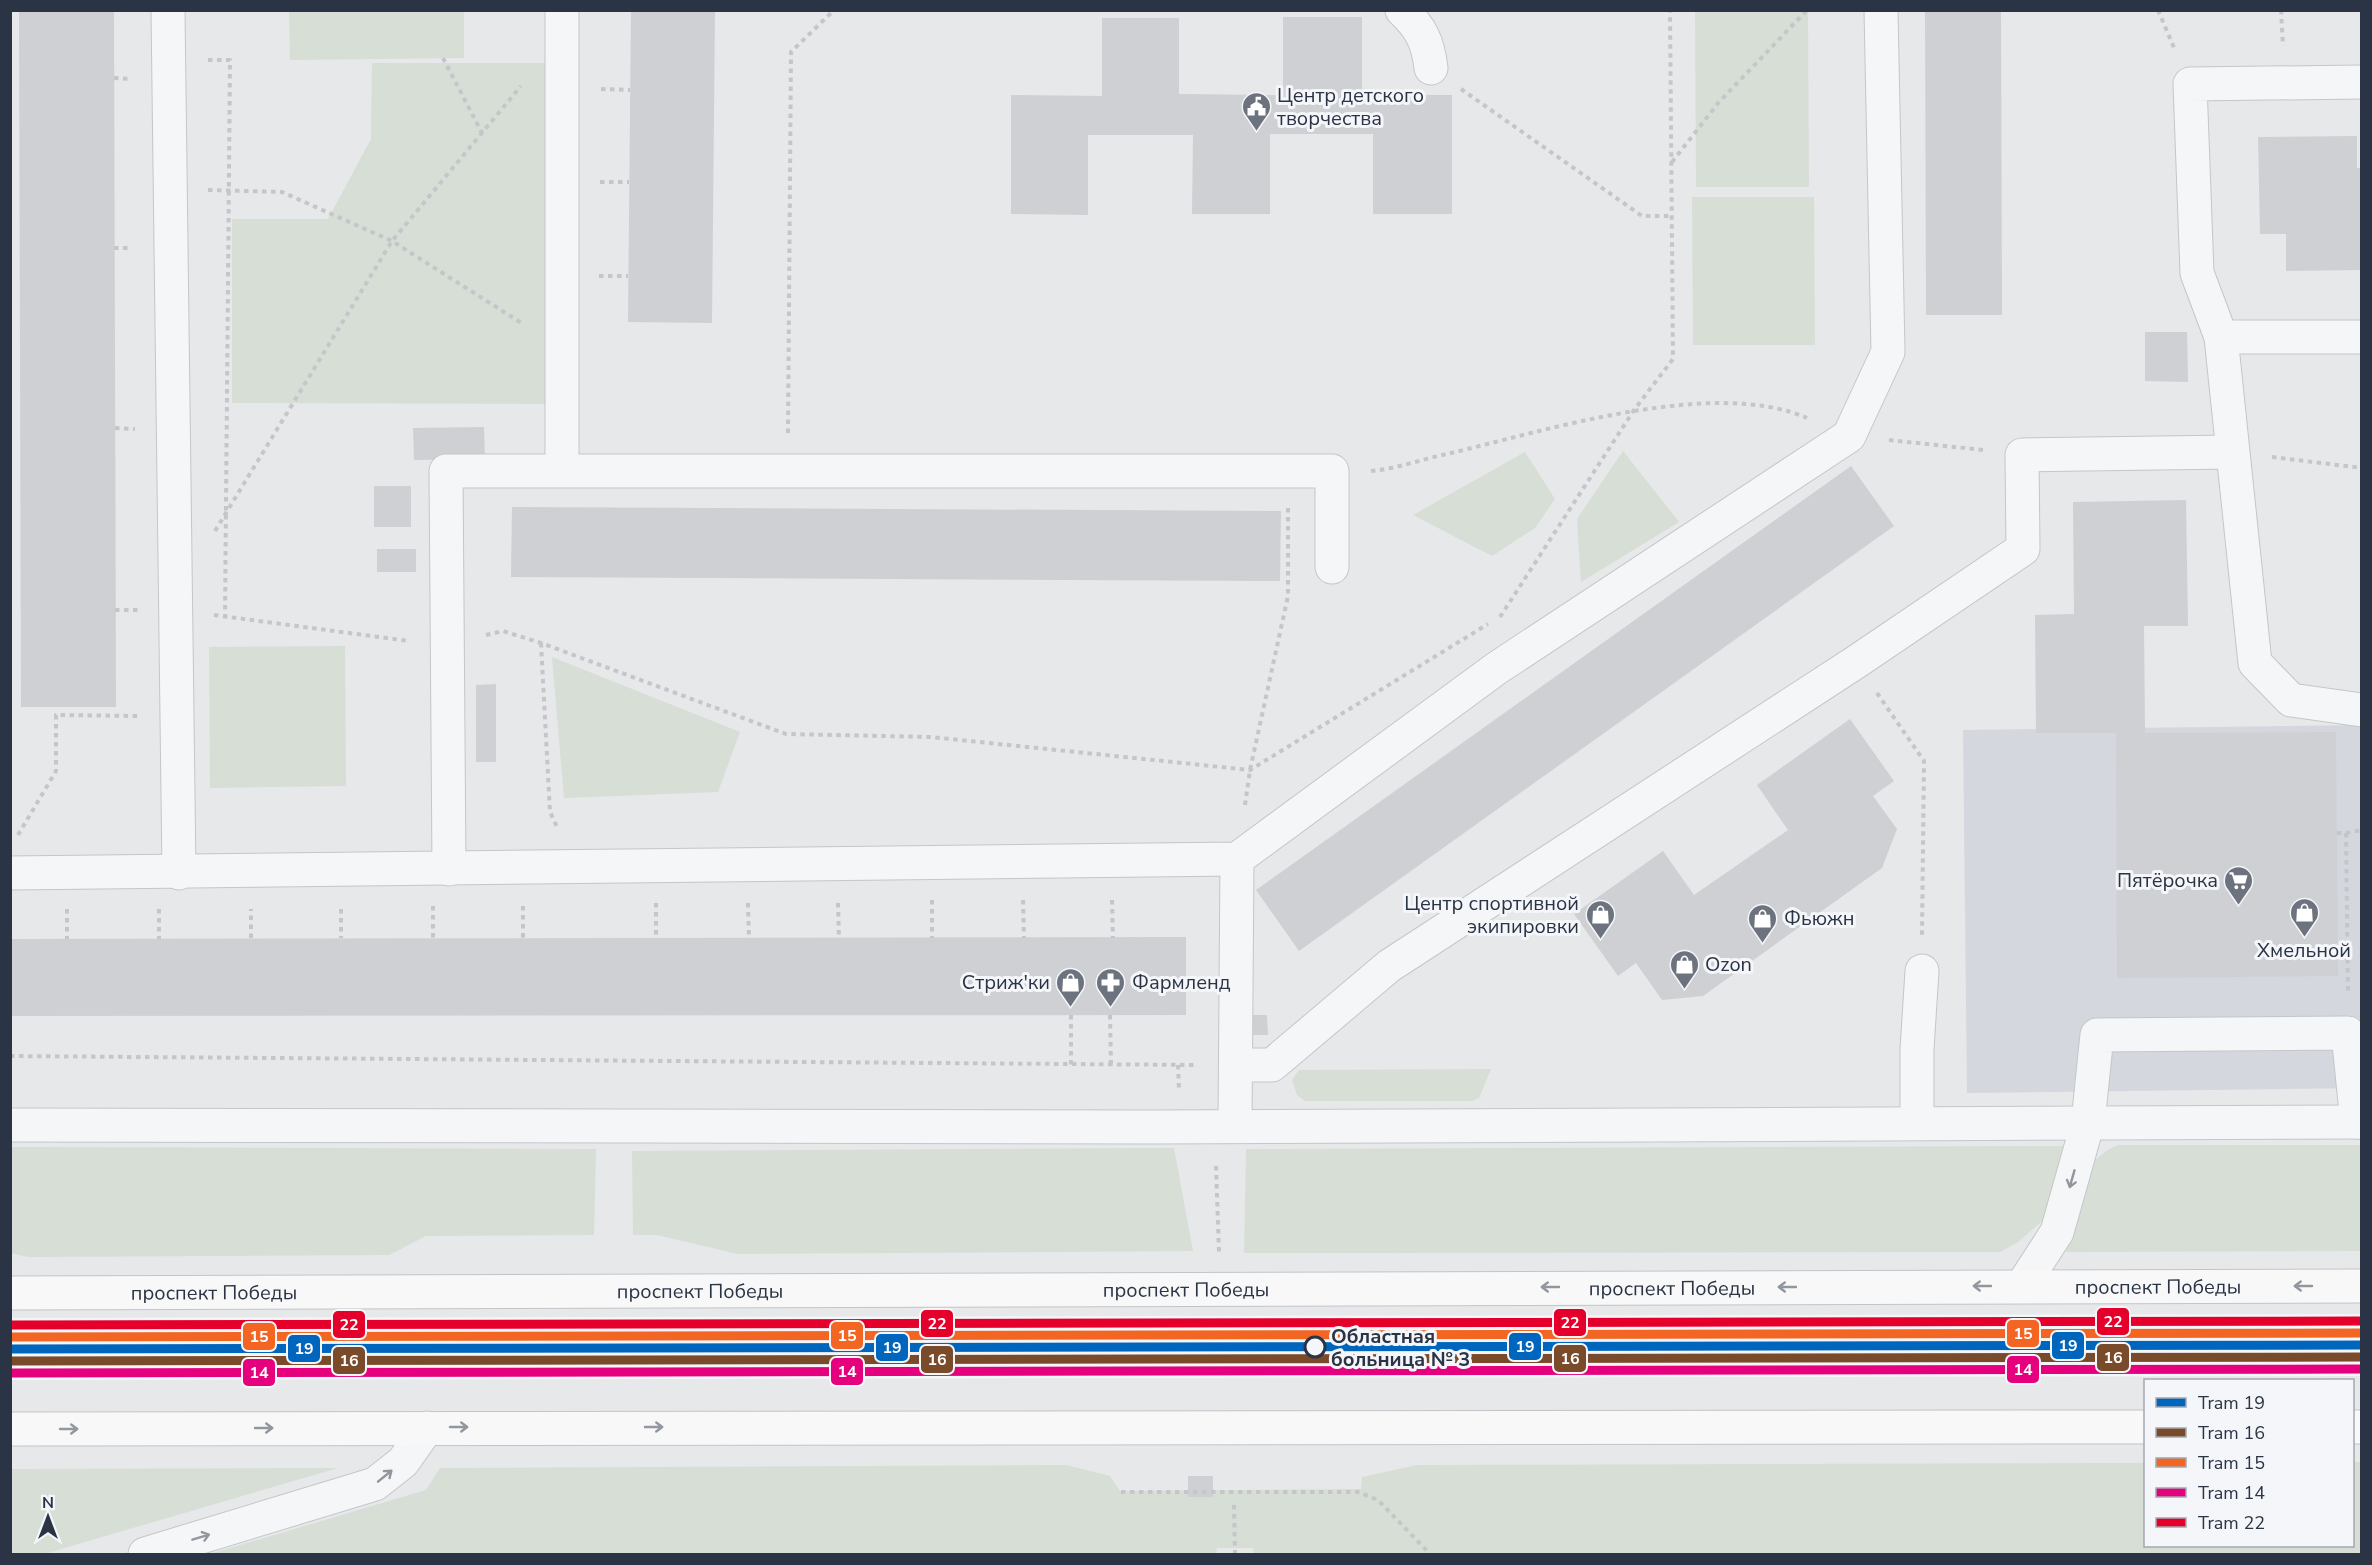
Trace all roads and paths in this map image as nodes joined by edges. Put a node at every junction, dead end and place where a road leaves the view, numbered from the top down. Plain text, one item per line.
1 (168, 10) edge
2 (834, 10) edge
3 (1402, 10) edge
4 (1670, 10) edge
5 (1807, 10) edge
6 (1881, 10) edge
7 (562, 24) edge
8 (443, 58) dead end
9 (230, 60) dead end
10 (1431, 68) joint
11 (2361, 82) edge
12 (482, 133) junction
13 (1671, 163) junction
14 (170, 189) junction
15 (230, 191) junction
16 (1671, 216) junction
17 (392, 241) junction
18 (2221, 337) junction
19 (2361, 337) edge
20 (562, 349) junction
21 (1634, 410) junction
22 (1849, 436) junction
23 (2232, 452) junction
24 (2022, 455) junction
25 (2361, 468) edge
26 (562, 470) junction
27 (788, 471) junction
28 (1288, 471) junction
29 (1332, 471) junction
30 (225, 512) junction
31 (210, 541) dead end
32 (1332, 567) dead end
33 (175, 609) junction
34 (225, 616) junction
35 (1501, 616) junction
36 (1495, 626) dead end
37 (504, 631) dead end
38 (541, 643) junction
39 (448, 646) junction
40 (1856, 662) junction
41 (67, 707) dead end
42 (2361, 710) edge
43 (67, 715) junction
44 (177, 716) junction
45 (1250, 770) junction
46 (550, 812) dead end
47 (2361, 830) edge
48 (2337, 833) dead end
49 (2346, 833) junction
50 (16, 839) dead end
51 (1237, 859) junction
52 (449, 869) junction
53 (10, 873) edge
54 (179, 873) junction
55 (1922, 971) joint
56 (2348, 992) dead end
57 (1071, 1015) dead end
58 (1110, 1015) dead end
59 (10, 1056) edge
60 (1071, 1065) junction
61 (1111, 1065) junction
62 (1236, 1065) junction
63 (1917, 1122) junction
64 (2088, 1122) junction
65 (2359, 1122) edge
66 (10, 1125) edge
67 (1235, 1125) junction
68 (1216, 1162) dead end
69 (1216, 1209) dead end
70 (2022, 1286) junction
71 (2361, 1286) edge
72 (10, 1293) edge
73 (2144, 1427) edge
74 (427, 1428) junction
75 (10, 1429) edge
76 (1121, 1492) dead end
77 (1234, 1505) dead end
78 (145, 1554) edge
79 (1235, 1554) edge
80 (1430, 1554) edge

1 - 14 street
2 - 27 path
3 - 10 street
4 - 13 path
5 - 13 path
6 - 22 street
7 - 12 path
7 - 20 street
8 - 12 path
9 - 15 path
10 - 16 path
11 - 18 street
12 - 17 path
13 - 16 path
14 - 15 path
14 - 33 street
15 - 17 path
15 - 30 path
16 - 21 path
17 - 20 path
17 - 30 path
18 - 19 street
18 - 23 street
20 - 26 street
21 - 22 path
21 - 29 path
21 - 35 path
22 - 24 path
22 - 51 street
23 - 24 street
23 - 25 path
23 - 42 street
24 - 40 street
26 - 27 street
26 - 39 street
27 - 28 street
28 - 29 street
28 - 45 path
29 - 32 street
30 - 31 path
30 - 34 path
33 - 34 path
33 - 44 street
34 - 39 path
35 - 36 path
35 - 45 path
37 - 38 path
38 - 45 path
38 - 46 path
39 - 52 street
40 - 55 path
40 - 62 street
41 - 43 path
43 - 44 path
43 - 50 path
44 - 54 street
45 - 51 path
47 - 49 path
48 - 49 path
49 - 56 path
51 - 52 street
51 - 62 street
52 - 54 street
53 - 54 street
55 - 63 street
57 - 60 path
58 - 61 path
59 - 60 path
60 - 61 path
61 - 62 path
62 - 67 street
63 - 64 street
63 - 67 street
64 - 65 street
64 - 65 street
64 -> 70 street
66 - 67 street
68 - 69 path
71 -> 70 main road, проспект Победы
70 -> 72 main road, проспект Победы
74 -> 73 main road
75 -> 74 main road
78 -> 74 street
76 - 80 path
77 - 79 path

